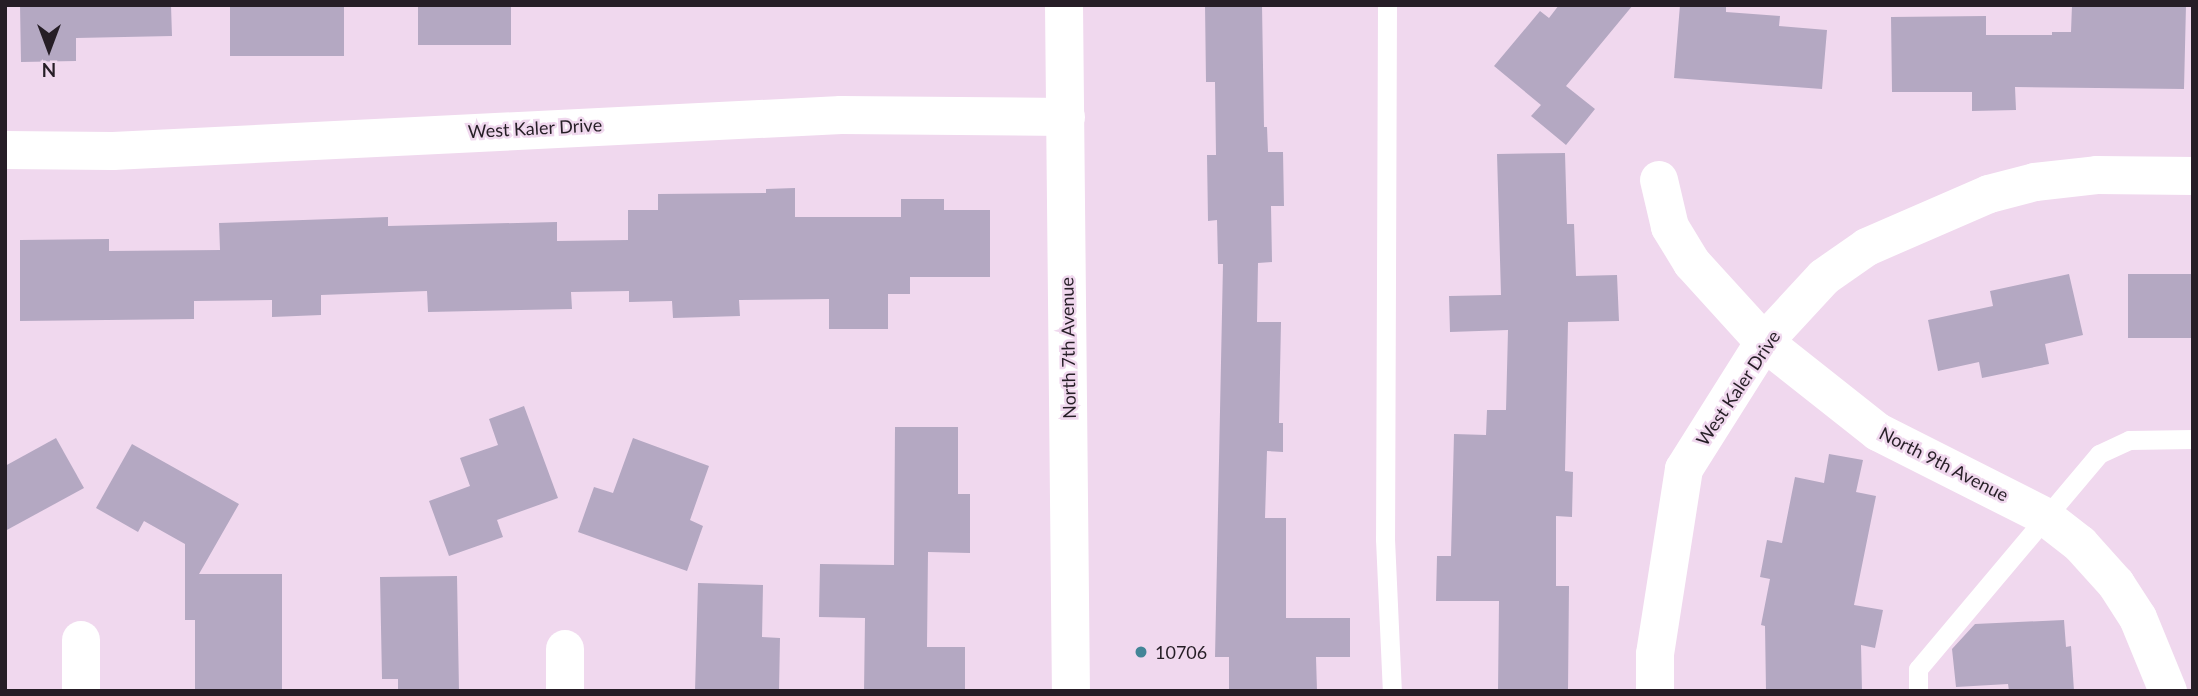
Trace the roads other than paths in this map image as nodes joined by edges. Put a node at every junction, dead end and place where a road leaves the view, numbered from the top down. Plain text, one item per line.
1 (1064, 5) edge
2 (1387, 5) edge
3 (1066, 117) junction
4 (5, 150) edge
5 (2193, 176) edge
6 (1659, 180) dead end
7 (1764, 342) junction
8 (2193, 439) edge
9 (2044, 516) junction
10 (81, 640) dead end
11 (565, 649) dead end
12 (81, 691) edge
13 (565, 691) edge
14 (1071, 691) edge
15 (1392, 691) edge
16 (1655, 691) edge
17 (1918, 691) edge
18 (2168, 691) edge

1 - 3 street, North 7th Avenue
2 - 15 lane
3 - 4 street, West Kaler Drive
3 - 14 street, North 7th Avenue
5 - 7 street, West Kaler Drive
6 - 7 street, North 9th Avenue
7 - 9 street, North 9th Avenue
7 - 16 street, West Kaler Drive
8 - 9 lane
9 - 17 lane
9 - 18 street, North 9th Avenue
10 - 12 street
11 - 13 street

